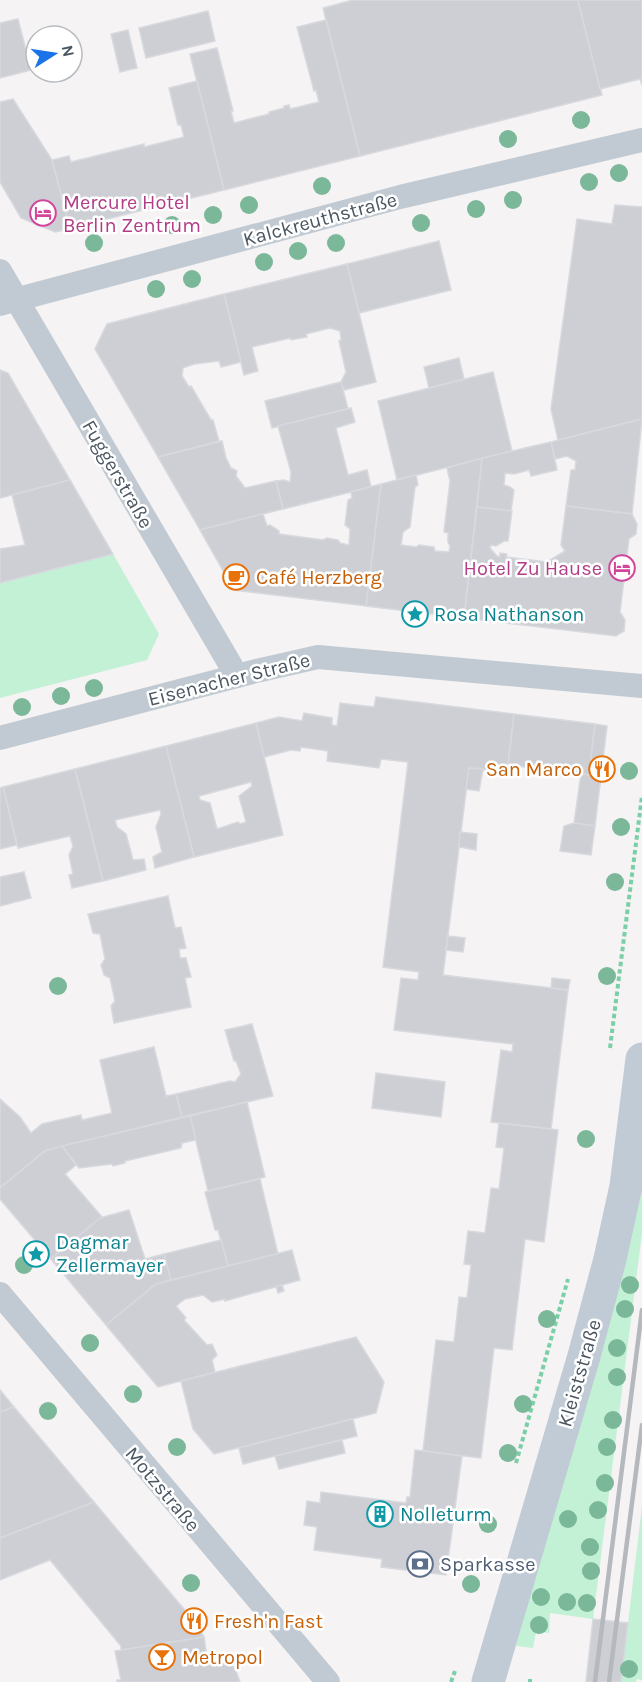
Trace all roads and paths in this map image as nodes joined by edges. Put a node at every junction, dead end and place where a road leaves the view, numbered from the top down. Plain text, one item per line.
1 (642, 140) edge
2 (0, 272) edge
3 (8, 302) edge
4 (237, 676) junction
5 (642, 686) edge
6 (0, 738) edge
7 (642, 796) edge
8 (609, 1059) dead end
9 (642, 1059) edge
10 (571, 1272) dead end
11 (0, 1294) edge
12 (523, 1439) dead end
13 (328, 1682) edge
14 (487, 1682) edge

1 - 3 street, Kalckreuthstraße
2 - 3 street, Fuggerstraße
3 - 4 street, Fuggerstraße
4 - 5 street, Eisenacher Straße
4 - 6 street, Eisenacher Straße
7 - 8 path
9 - 14 main road, Kleiststraße
10 - 12 path
11 - 13 street, Motzstraße

